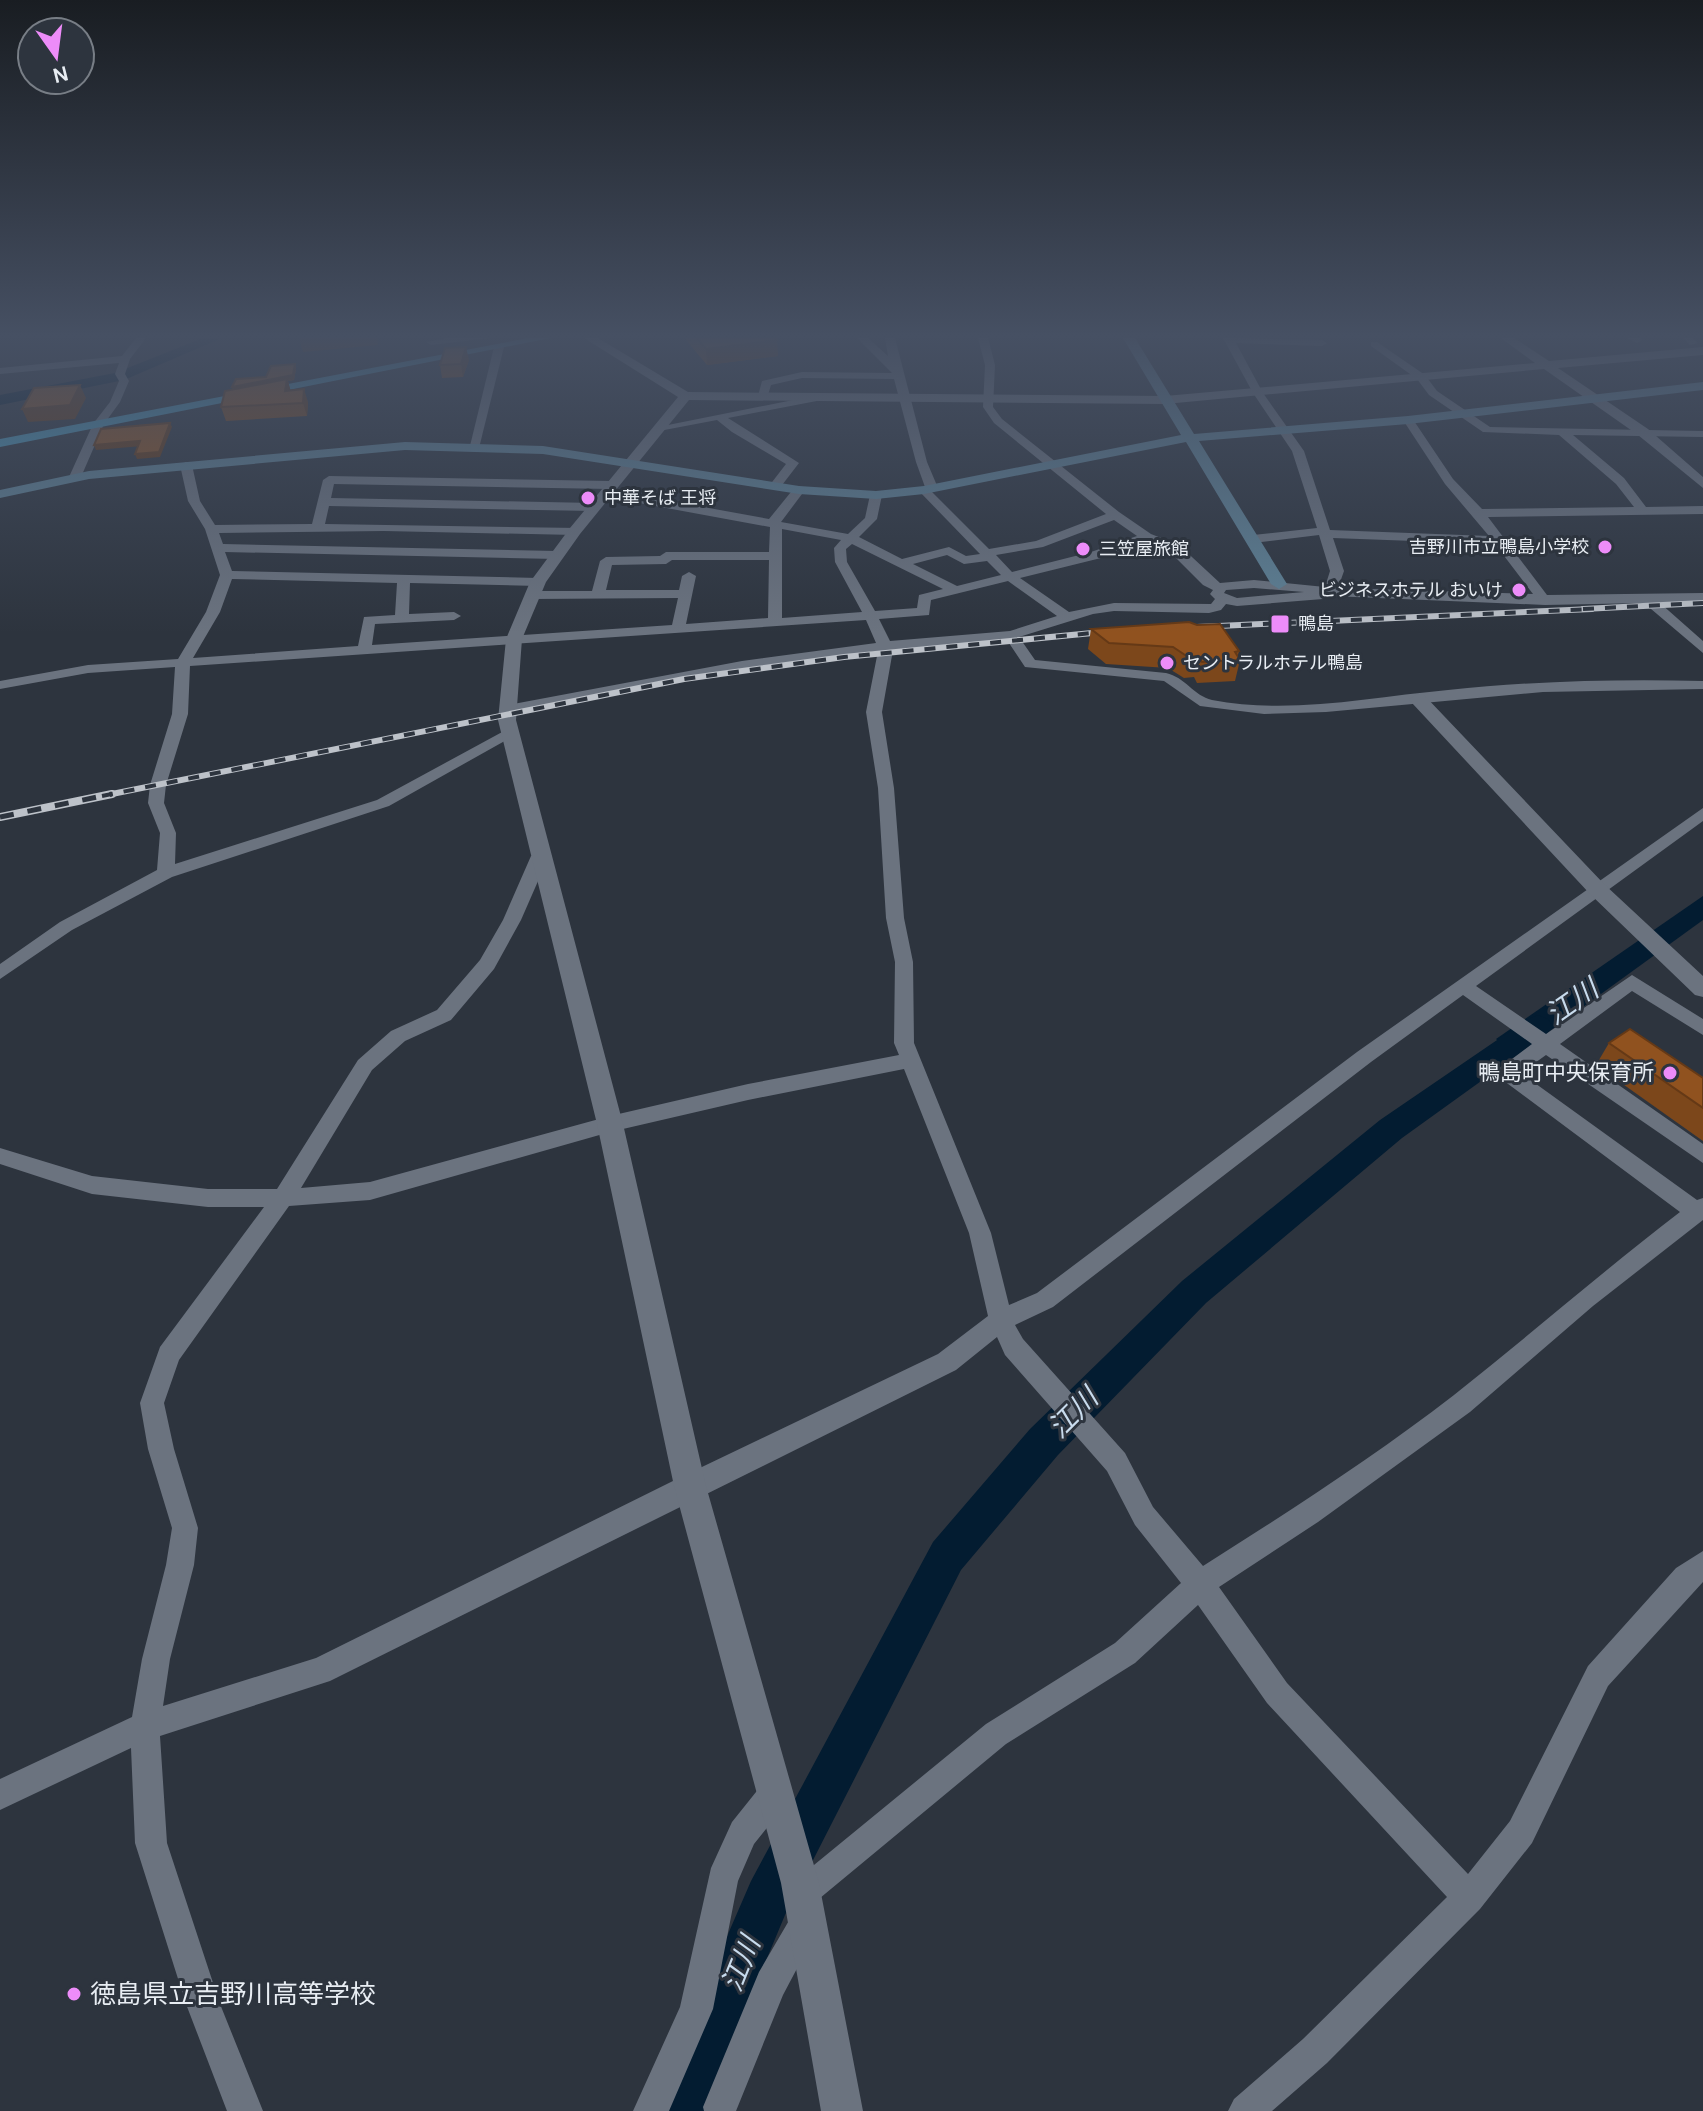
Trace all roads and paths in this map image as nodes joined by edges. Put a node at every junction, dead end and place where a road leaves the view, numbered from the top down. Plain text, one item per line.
1 (34, 437) edge
2 (93, 437) edge
3 (476, 437) edge
4 (652, 437) edge
5 (747, 437) edge
6 (914, 437) edge
7 (1016, 437) edge
8 (1205, 437) edge
9 (1287, 437) edge
10 (1419, 437) edge
11 (1568, 437) edge
12 (1649, 437) edge
13 (1190, 438) junction
14 (0, 443) edge
15 (473, 448) junction
16 (631, 461) junction
17 (1048, 463) junction
18 (186, 465) junction
19 (75, 477) junction
20 (409, 482) junction
21 (1703, 484) edge
22 (775, 486) junction
23 (928, 489) junction
24 (799, 490) junction
25 (0, 494) edge
26 (604, 495) junction
27 (876, 495) junction
28 (324, 502) junction
29 (398, 503) junction
30 (1642, 510) junction
31 (1703, 510) edge
32 (1479, 513) junction
33 (1115, 515) junction
34 (774, 523) junction
35 (318, 527) junction
36 (384, 527) junction
37 (211, 529) junction
38 (575, 531) junction
39 (1324, 533) junction
40 (1147, 537) junction
41 (850, 538) junction
42 (1253, 539) junction
43 (1499, 540) junction
44 (217, 548) junction
45 (369, 551) junction
46 (557, 555) junction
47 (988, 555) junction
48 (777, 556) junction
49 (898, 564) junction
50 (227, 575) junction
51 (689, 576) dead end
52 (1009, 576) junction
53 (353, 577) junction
54 (404, 578) junction
55 (1279, 584) junction
56 (535, 588) junction
57 (953, 589) junction
58 (1327, 592) junction
59 (598, 594) junction
60 (684, 594) junction
61 (1221, 594) junction
62 (1703, 597) edge
63 (1288, 599) junction
64 (1649, 600) junction
65 (1545, 601) junction
66 (454, 616) dead end
67 (870, 616) junction
68 (1065, 616) junction
69 (402, 618) junction
70 (775, 623) junction
71 (678, 628) junction
72 (1011, 635) junction
73 (514, 639) junction
74 (885, 646) junction
75 (1703, 649) edge
76 (364, 650) junction
77 (183, 662) junction
78 (0, 685) edge
79 (1703, 685) edge
80 (1418, 699) junction
81 (508, 709) junction
82 (509, 734) junction
83 (1703, 813) edge
84 (540, 856) junction
85 (166, 873) junction
86 (1597, 889) junction
87 (5, 964) edge
88 (1700, 982) edge
89 (1462, 985) junction
90 (1703, 1028) edge
91 (1546, 1044) junction
92 (911, 1060) junction
93 (610, 1124) junction
94 (1703, 1155) edge
95 (0, 1156) edge
96 (283, 1198) junction
97 (1700, 1210) edge
98 (1001, 1320) junction
99 (690, 1486) junction
100 (1703, 1565) edge
101 (1200, 1584) junction
102 (145, 1726) junction
103 (0, 1795) edge
104 (777, 1800) junction
105 (1469, 1898) junction
106 (803, 1899) junction
107 (720, 2107) dead end
108 (245, 2111) edge
109 (651, 2111) edge
110 (842, 2111) edge
111 (1246, 2111) edge

1 - 14 highway
2 - 19 street
3 - 15 street
4 - 16 street
5 - 22 street
6 - 23 street
7 - 17 street
8 - 13 main road
9 - 39 street
10 - 32 street
11 - 30 street
12 - 21 street
13 - 17 main road
13 - 42 main road
15 - 16 main road
15 - 18 main road
16 - 22 main road
16 - 26 street
17 - 23 main road
17 - 33 street
18 - 19 main road
18 - 37 street
19 - 25 main road
20 - 26 street
20 - 28 street
20 - 29 street
22 - 24 main road
23 - 27 main road
23 - 47 street
24 - 27 main road
24 - 34 street
26 - 29 street
26 - 34 street
26 - 38 street
27 - 41 street
28 - 29 street
28 - 35 street
29 - 36 street
30 - 31 street
30 - 32 street
32 - 43 street
33 - 40 street
33 - 47 street
34 - 41 street
34 - 48 street
35 - 36 street
35 - 37 street
36 - 38 street
36 - 45 street
37 - 44 street
38 - 46 street
39 - 42 street
39 - 43 street
39 - 58 street
40 - 52 street
40 - 61 street
41 - 49 street
41 - 67 street
42 - 55 main road
43 - 65 street
44 - 45 street
44 - 50 street
45 - 46 street
45 - 53 street
46 - 56 street
47 - 49 street
47 - 52 street
48 - 59 street
48 - 70 street
49 - 57 street
50 - 53 street
50 - 77 street
51 - 60 street
52 - 57 street
52 - 68 street
53 - 54 street
54 - 56 street
54 - 69 street
55 - 58 street
55 - 61 street
55 - 63 street
56 - 59 street
56 - 73 street
57 - 67 street
58 - 63 street
58 - 65 street
59 - 60 street
60 - 71 street
61 - 63 street
61 - 68 street
62 - 64 street
64 - 65 street
64 - 75 street
66 - 69 street
67 - 70 street
67 - 74 street
68 - 72 street
69 - 76 street
70 - 71 street
71 - 73 street
72 - 74 street
72 - 80 street
73 - 76 street
73 - 81 street
74 - 81 street
74 - 92 street
76 - 77 street
77 - 78 street
77 - 85 street
79 - 80 street
80 - 86 street
81 - 82 street
82 - 84 street
82 - 85 street
83 - 86 street
84 - 93 street
84 - 96 street
85 - 87 street
86 - 88 street
86 - 89 street
89 - 91 street
89 - 98 street
90 - 91 street
91 - 94 street
91 - 97 street
92 - 93 street
92 - 98 street
93 - 96 street
93 - 99 street
95 - 96 street
96 - 102 street
97 - 101 street
98 - 99 street
98 - 101 street
99 - 102 street
99 - 104 street
100 - 105 street
101 - 105 street
101 - 106 street
102 - 103 street
102 - 108 street
104 - 106 street
104 - 109 street
105 - 111 street
106 - 107 street
106 - 110 street

